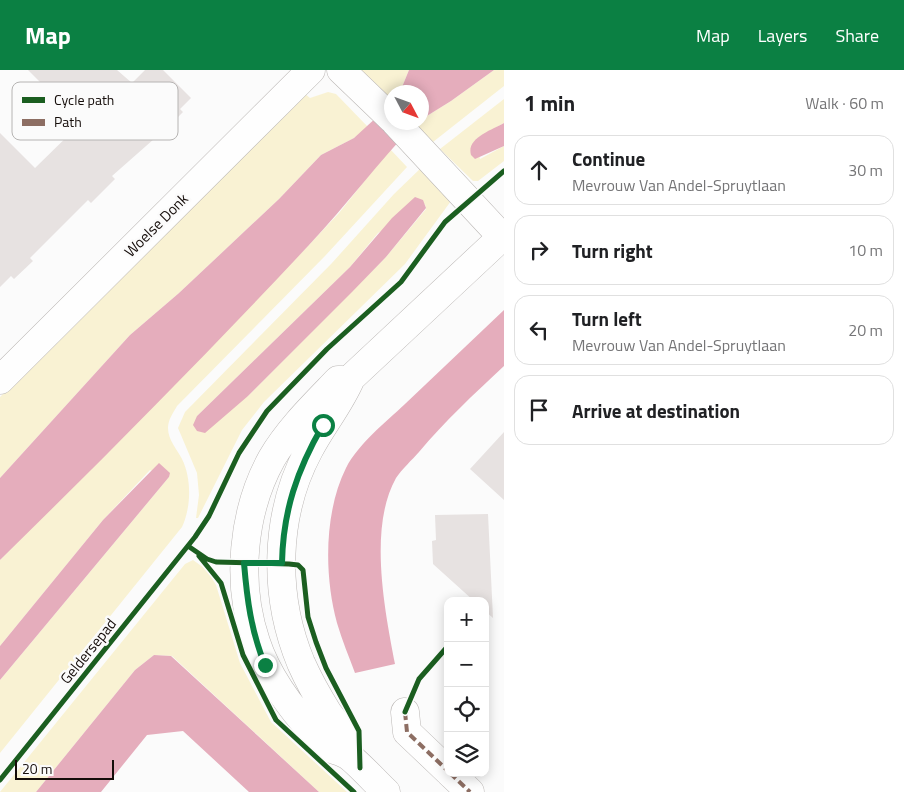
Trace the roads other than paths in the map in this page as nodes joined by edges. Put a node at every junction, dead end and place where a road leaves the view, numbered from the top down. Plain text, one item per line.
1 (311, 70) edge
2 (341, 70) edge
3 (384, 111) edge
4 (403, 130) edge
5 (503, 236) edge
6 (351, 378) junction
7 (0, 380) edge
8 (405, 712) dead end
9 (345, 754) junction
10 (444, 767) edge
11 (454, 777) edge
12 (386, 792) edge
13 (470, 792) edge

1 - 7 street, Woelse Donk
2 - 3 street
4 - 5 street
5 - 6 street
6 - 9 street
6 - 9 street
8 - 10 street
9 - 12 street
11 - 13 street

